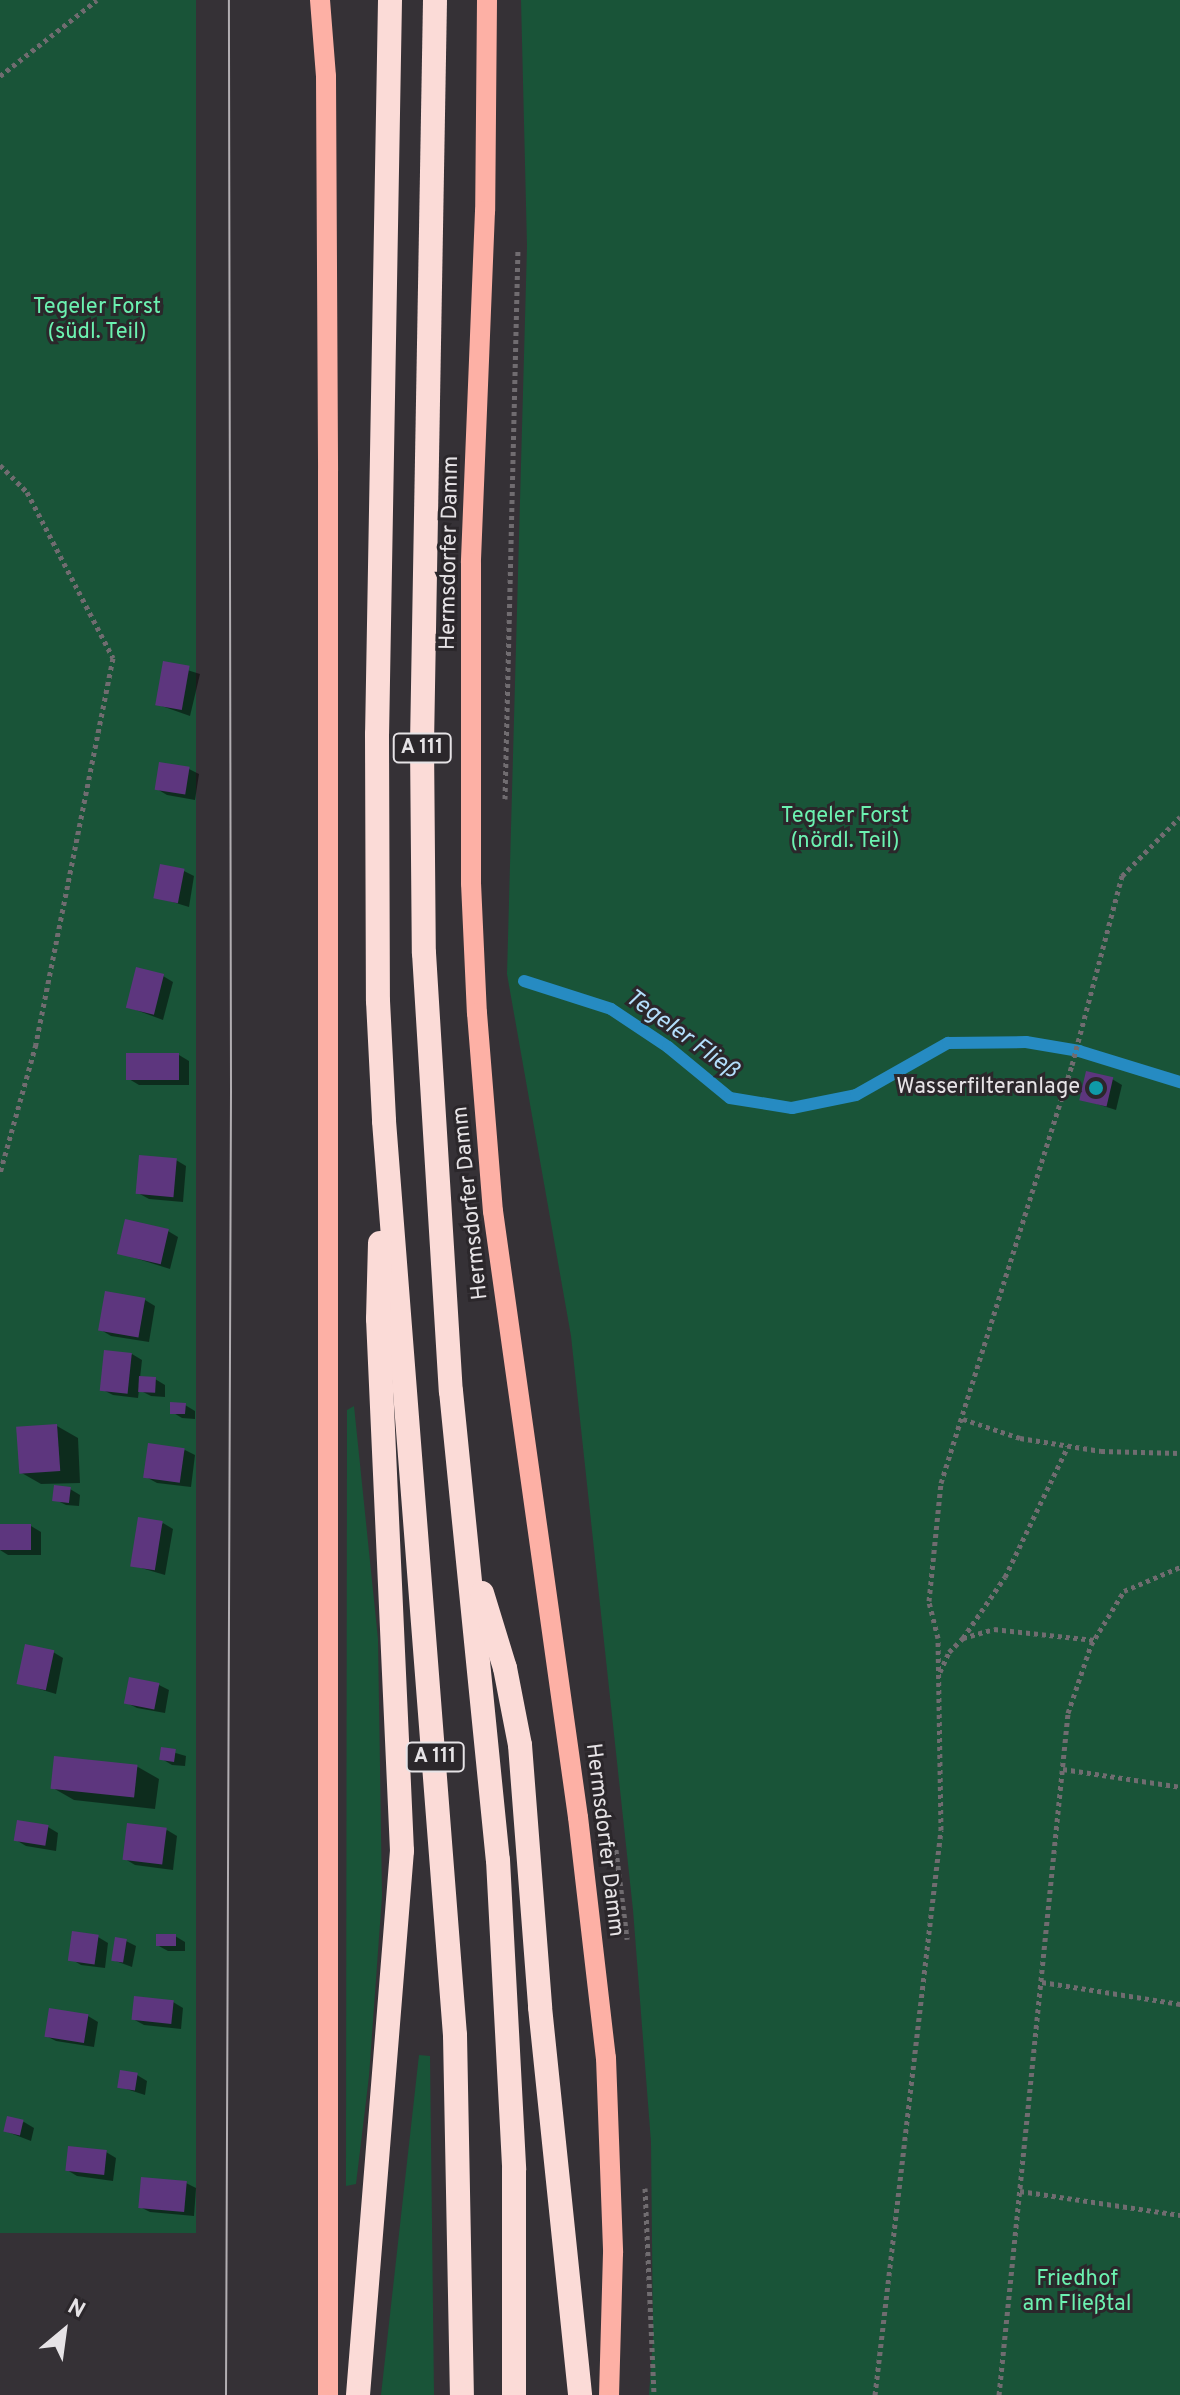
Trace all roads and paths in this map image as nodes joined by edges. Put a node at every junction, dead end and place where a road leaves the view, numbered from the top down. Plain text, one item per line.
1 (97, 0) edge
2 (320, 0) edge
3 (390, 0) edge
4 (435, 0) edge
5 (487, 0) edge
6 (0, 76) edge
7 (518, 237) dead end
8 (0, 465) edge
9 (505, 806) dead end
10 (1180, 817) edge
11 (384, 1121) junction
12 (0, 1173) edge
13 (963, 1419) junction
14 (1069, 1446) junction
15 (1180, 1453) edge
16 (467, 1544) junction
17 (1180, 1567) edge
18 (963, 1638) junction
19 (1094, 1640) junction
20 (938, 1674) junction
21 (1063, 1769) junction
22 (1180, 1787) edge
23 (614, 1833) dead end
24 (627, 1941) dead end
25 (1042, 1982) junction
26 (1180, 2004) edge
27 (645, 2184) dead end
28 (1020, 2191) junction
29 (1180, 2215) edge
30 (328, 2395) edge
31 (358, 2395) edge
32 (462, 2395) edge
33 (514, 2395) edge
34 (580, 2395) edge
35 (609, 2395) edge
36 (654, 2395) edge
37 (875, 2395) edge
38 (999, 2395) edge

1 - 6 path
2 - 30 main road
3 - 11 highway, A 111
4 - 16 highway, A 111
5 - 35 main road, Hermsdorfer Damm
7 - 9 path
8 - 12 path
10 - 13 path
11 - 31 highway
11 - 32 highway, A 111
13 - 14 path
13 - 20 path
14 - 15 path
14 - 18 path
16 - 33 highway, A 111
16 - 34 highway
17 - 19 path
18 - 19 path
18 - 20 path
19 - 21 path
20 - 37 path
21 - 22 path
21 - 25 path
23 - 24 path
25 - 26 path
25 - 28 path
27 - 36 path
28 - 29 path
28 - 38 path

